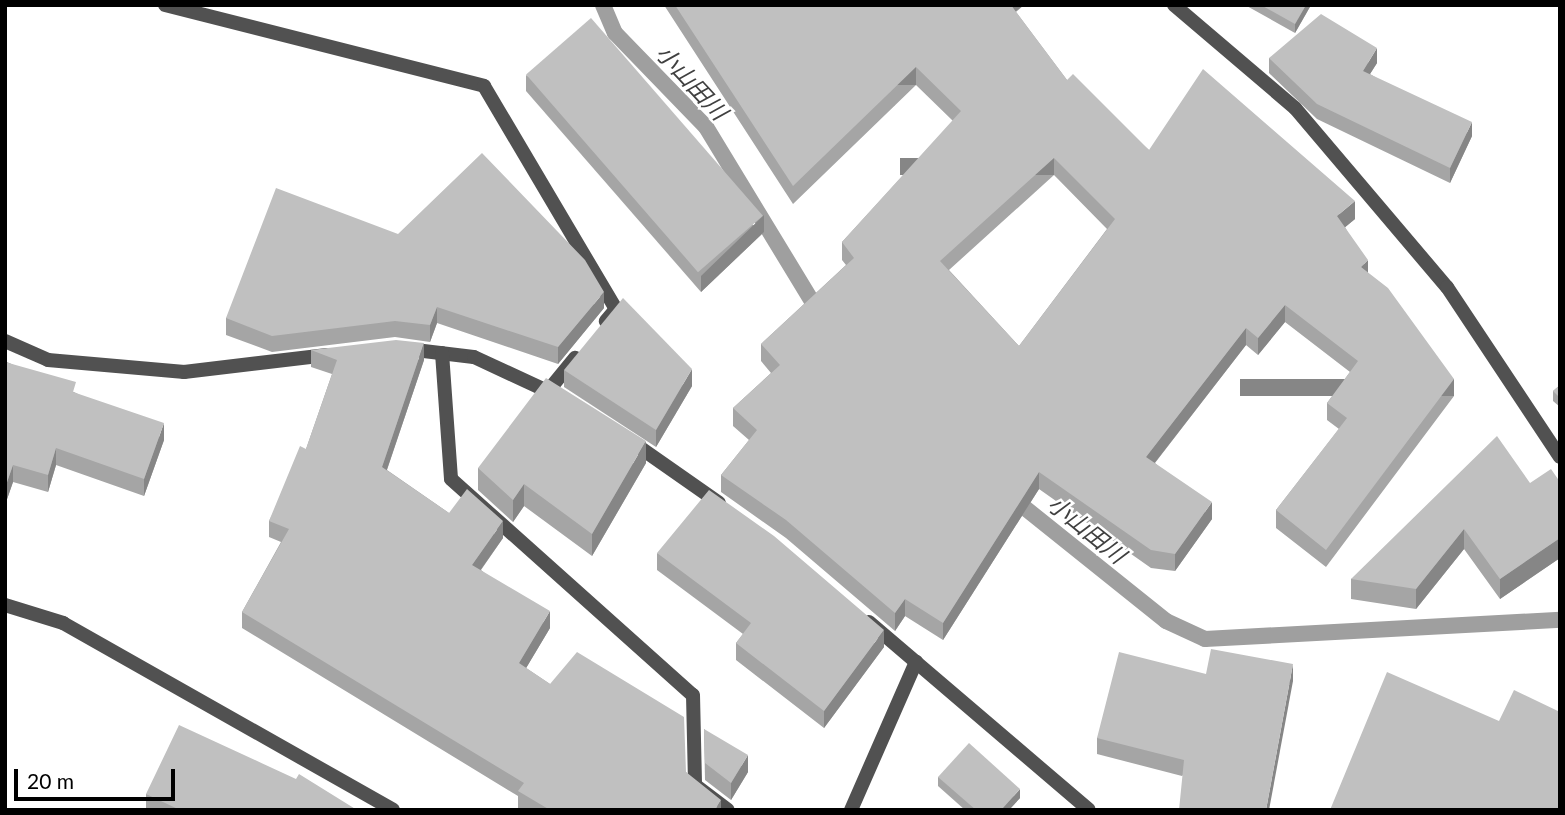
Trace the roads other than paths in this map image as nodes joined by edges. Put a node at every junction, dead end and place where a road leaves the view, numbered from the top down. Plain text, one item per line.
1 (165, 5) edge
2 (1174, 5) edge
3 (5, 341) edge
4 (383, 349) edge
5 (343, 353) edge
6 (442, 353) junction
7 (548, 391) junction
8 (568, 400) edge
9 (623, 436) edge
10 (1560, 457) edge
11 (735, 514) edge
12 (5, 605) edge
13 (853, 608) edge
14 (916, 662) junction
15 (393, 810) edge
16 (728, 810) edge
17 (851, 810) edge
18 (1089, 810) edge

1 - 7 street
2 - 10 street
3 - 5 street
4 - 6 street
6 - 7 street
6 - 16 street
7 - 8 street
9 - 11 street
12 - 15 street
13 - 14 street
14 - 17 street
14 - 18 street

